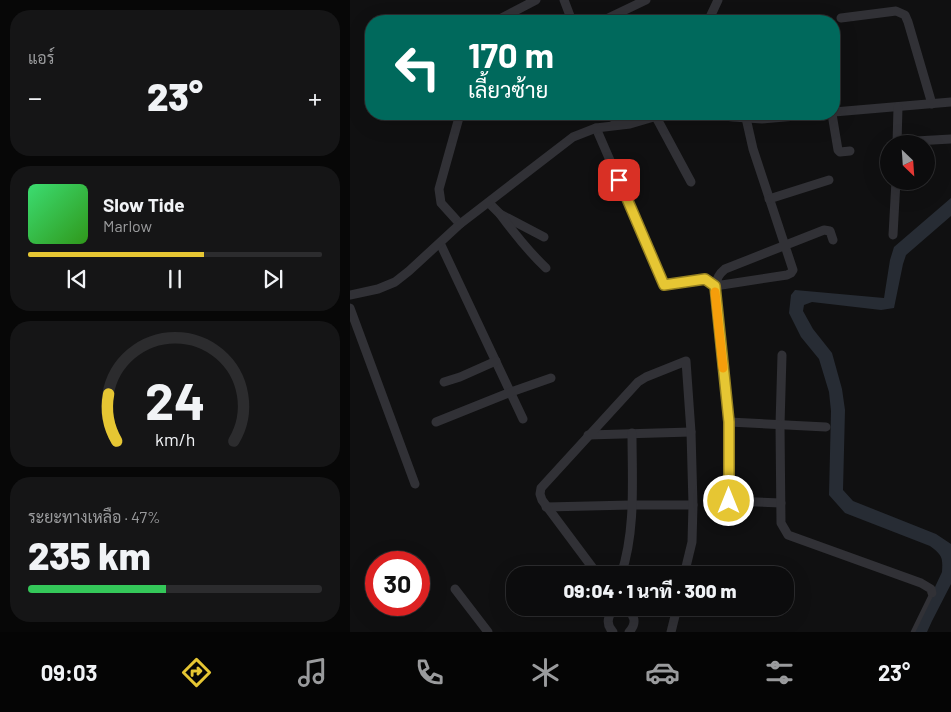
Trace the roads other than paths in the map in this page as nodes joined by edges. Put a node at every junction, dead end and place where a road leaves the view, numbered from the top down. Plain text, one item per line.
1 (536, 0) edge
2 (564, 0) edge
3 (646, 0) edge
4 (718, 0) edge
5 (507, 15) edge
6 (570, 15) edge
7 (615, 15) edge
8 (711, 15) edge
9 (841, 18) dead end
10 (951, 102) edge
11 (932, 104) junction
12 (898, 107) junction
13 (840, 112) edge
14 (458, 120) edge
15 (615, 120) edge
16 (643, 120) edge
17 (662, 120) edge
18 (746, 120) edge
19 (834, 120) edge
20 (617, 125) junction
21 (596, 128) junction
22 (898, 135) edge
23 (951, 139) edge
24 (935, 140) edge
25 (850, 151) dead end
26 (829, 180) dead end
27 (691, 182) dead end
28 (896, 190) edge
29 (769, 199) junction
30 (489, 203) junction
31 (500, 214) junction
32 (460, 224) junction
33 (893, 235) dead end
34 (544, 237) dead end
35 (833, 240) dead end
36 (440, 243) junction
37 (784, 245) junction
38 (546, 268) dead end
39 (715, 286) junction
40 (350, 295) edge
41 (350, 308) edge
42 (782, 355) dead end
43 (496, 361) junction
44 (551, 378) dead end
45 (444, 382) dead end
46 (510, 392) junction
47 (523, 419) dead end
48 (436, 422) dead end
49 (729, 422) junction
50 (780, 425) junction
51 (826, 427) dead end
52 (691, 432) junction
53 (632, 433) junction
54 (588, 435) junction
55 (414, 484) dead end
56 (781, 503) junction
57 (632, 505) junction
58 (693, 505) junction
59 (546, 507) junction
60 (591, 566) edge
61 (624, 566) edge
62 (686, 566) edge
63 (455, 589) dead end
64 (932, 593) joint
65 (610, 616) edge
66 (632, 616) edge
67 (675, 616) edge
68 (488, 632) edge
69 (613, 632) edge
70 (629, 632) edge
71 (671, 632) edge
72 (913, 632) edge

1 - 5 street
2 - 6 street
3 - 7 street
4 - 8 street
9 - 11 street
10 - 11 street
11 - 12 street
12 - 13 street
12 - 22 street
14 - 32 street
15 - 20 street
16 - 20 street
17 - 27 street
18 - 29 street
19 - 25 street
20 - 21 street
21 - 30 street
21 - 39 street
23 - 24 street
26 - 29 street
28 - 33 street
29 - 37 street
30 - 31 street
30 - 32 street
31 - 34 street
31 - 38 street
32 - 36 street
35 - 37 street
36 - 40 street
36 - 43 street
37 - 39 street
37 - 39 street
39 - 49 street
41 - 55 street
42 - 50 street
43 - 45 street
43 - 46 street
44 - 46 street
46 - 47 street
46 - 48 street
49 - 50 street
49 - 56 street
50 - 51 street
50 - 56 street
52 - 53 street
52 - 54 street
52 - 58 street
53 - 54 street
53 - 57 street
54 - 59 street
56 - 64 street
57 - 58 street
57 - 59 street
57 - 61 street
58 - 62 street
59 - 60 street
63 - 68 street
64 - 72 lane
65 - 69 street
66 - 70 street
67 - 71 street

